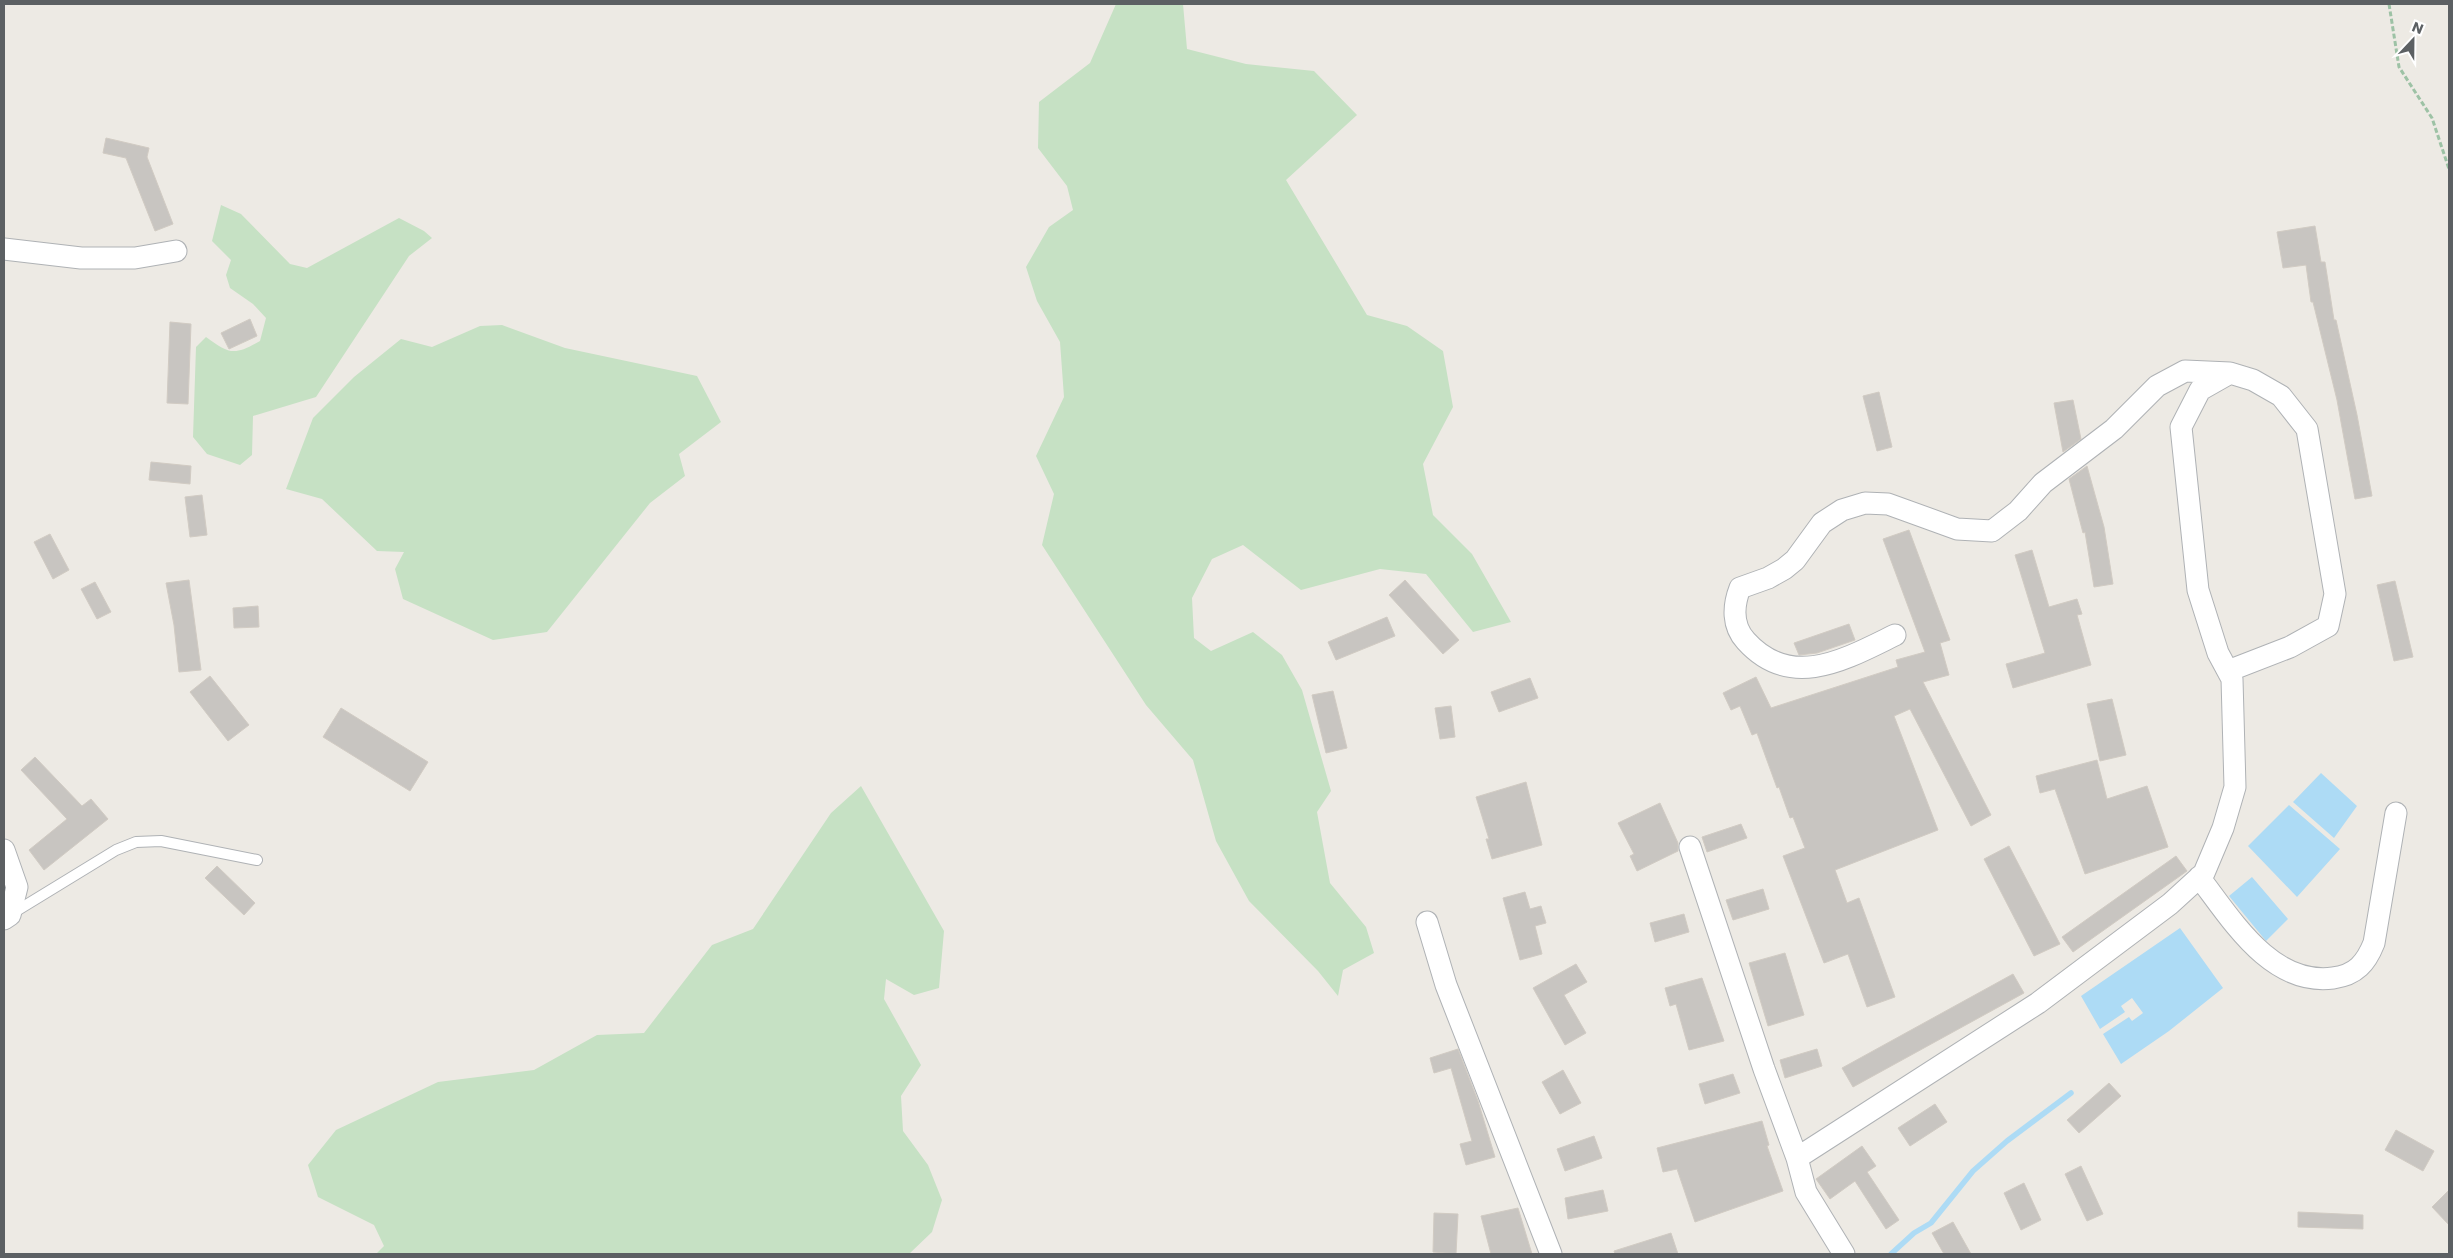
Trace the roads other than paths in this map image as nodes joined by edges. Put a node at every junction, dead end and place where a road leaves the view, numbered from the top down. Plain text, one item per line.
1 (4, 249) edge
2 (176, 251) dead end
3 (2230, 373) junction
4 (1895, 635) dead end
5 (2228, 671) junction
6 (2396, 813) dead end
7 (1690, 847) dead end
8 (4, 850) edge
9 (257, 860) dead end
10 (2199, 878) junction
11 (7, 917) edge
12 (1427, 922) dead end
13 (1797, 1158) junction
14 (1551, 1254) edge
15 (1844, 1254) edge

1 - 2 street
3 - 4 street
3 - 5 street
3 - 5 street
5 - 10 street
6 - 10 street
7 - 13 street
8 - 11 street
9 - 11 lane
10 - 13 street
12 - 14 street
13 - 15 street

